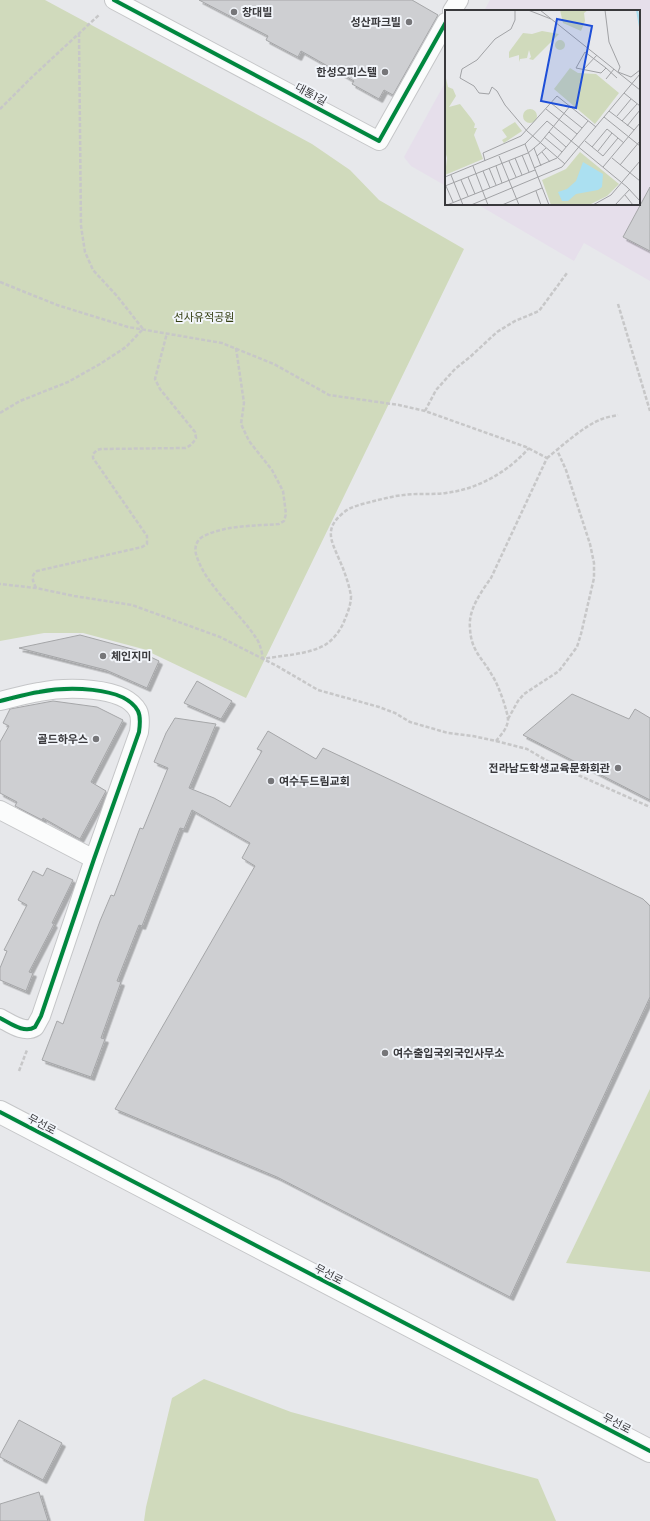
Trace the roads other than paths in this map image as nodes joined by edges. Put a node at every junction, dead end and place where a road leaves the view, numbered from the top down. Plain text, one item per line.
1 (116, 0) edge
2 (458, 0) edge
3 (453, 10) edge
4 (445, 24) edge
5 (0, 702) edge
6 (0, 810) edge
7 (94, 859) junction
8 (0, 1018) edge
9 (0, 1112) edge
10 (650, 1451) edge

1 - 4 street, 대통1길
2 - 3 street
5 - 7 street
6 - 7 street
7 - 8 street
9 - 10 street, 무선로

